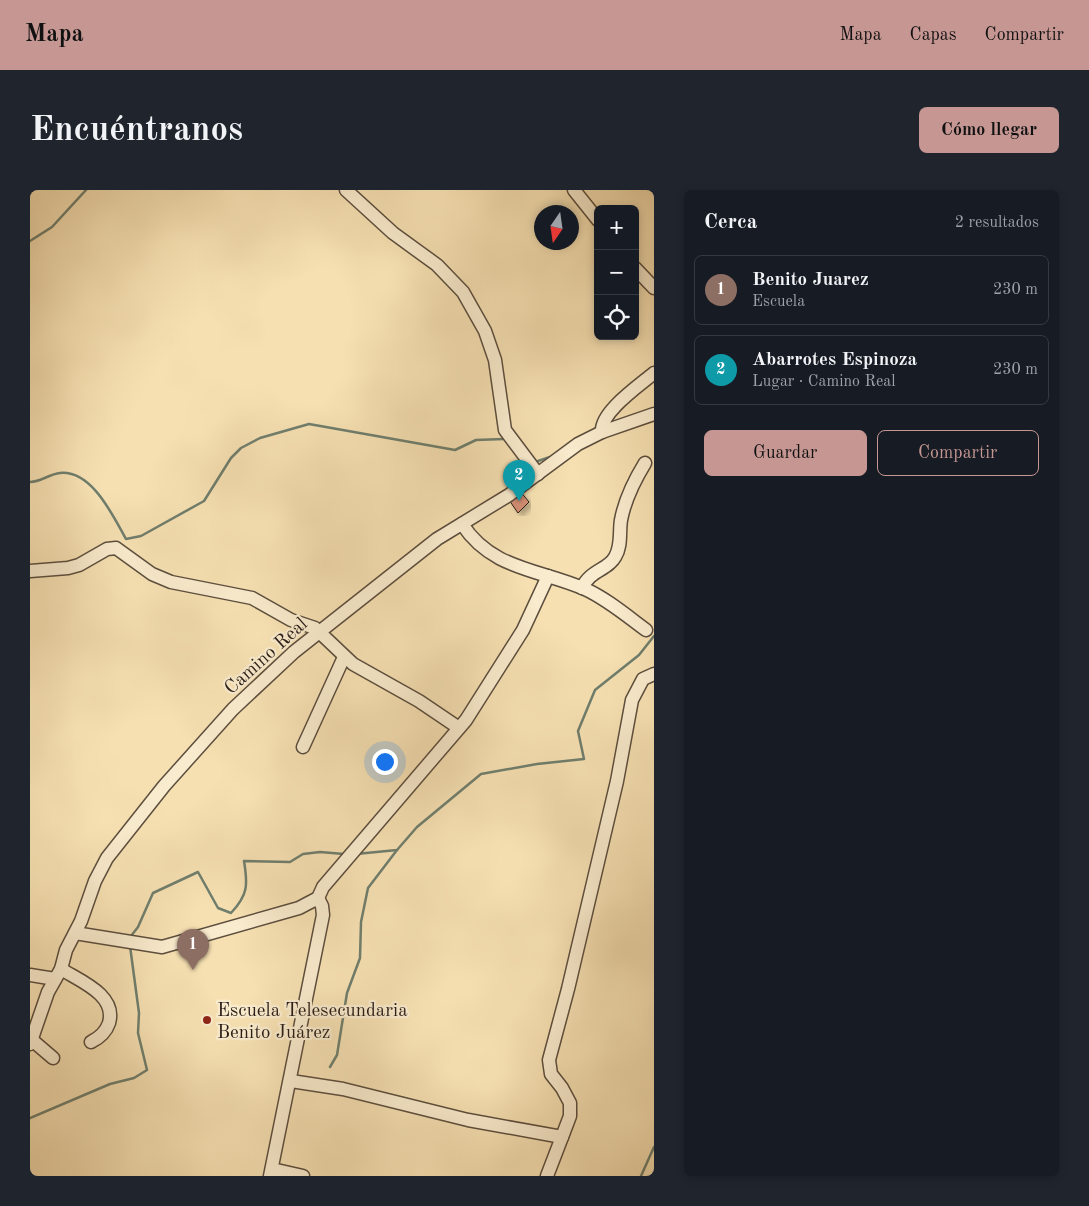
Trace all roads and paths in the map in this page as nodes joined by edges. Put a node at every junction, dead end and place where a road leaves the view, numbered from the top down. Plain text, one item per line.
1 (346, 190) edge
2 (574, 190) edge
3 (594, 215) edge
4 (639, 272) edge
5 (654, 288) edge
6 (654, 373) edge
7 (654, 414) edge
8 (602, 432) junction
9 (645, 463) dead end
10 (538, 474) junction
11 (462, 524) junction
12 (30, 571) edge
13 (548, 576) junction
14 (582, 588) junction
15 (646, 630) dead end
16 (318, 632) junction
17 (344, 657) junction
18 (654, 674) edge
19 (459, 728) junction
20 (303, 747) dead end
21 (318, 898) junction
22 (75, 933) junction
23 (58, 974) junction
24 (30, 975) edge
25 (31, 1042) edge
26 (91, 1042) dead end
27 (52, 1058) dead end
28 (291, 1081) junction
29 (562, 1136) junction
30 (271, 1172) edge
31 (302, 1176) edge
32 (547, 1176) edge

1 - 10 street
2 - 3 street
4 - 5 street
6 - 8 street
7 - 8 street, Camino Real
8 - 10 street, Camino Real
9 - 14 street
10 - 11 street, Camino Real
11 - 13 street
11 - 16 street, Camino Real
12 - 16 street
13 - 14 street
13 - 19 street
14 - 15 street
16 - 17 street
16 - 22 street, Camino Real
17 - 19 street
17 - 20 street
18 - 29 street
19 - 21 street
21 - 22 street
21 - 28 street
22 - 23 street, Camino Real
23 - 24 street
23 - 25 street, Camino Real
23 - 26 street
25 - 27 street
28 - 29 street
28 - 30 street
29 - 32 street
30 - 31 street

